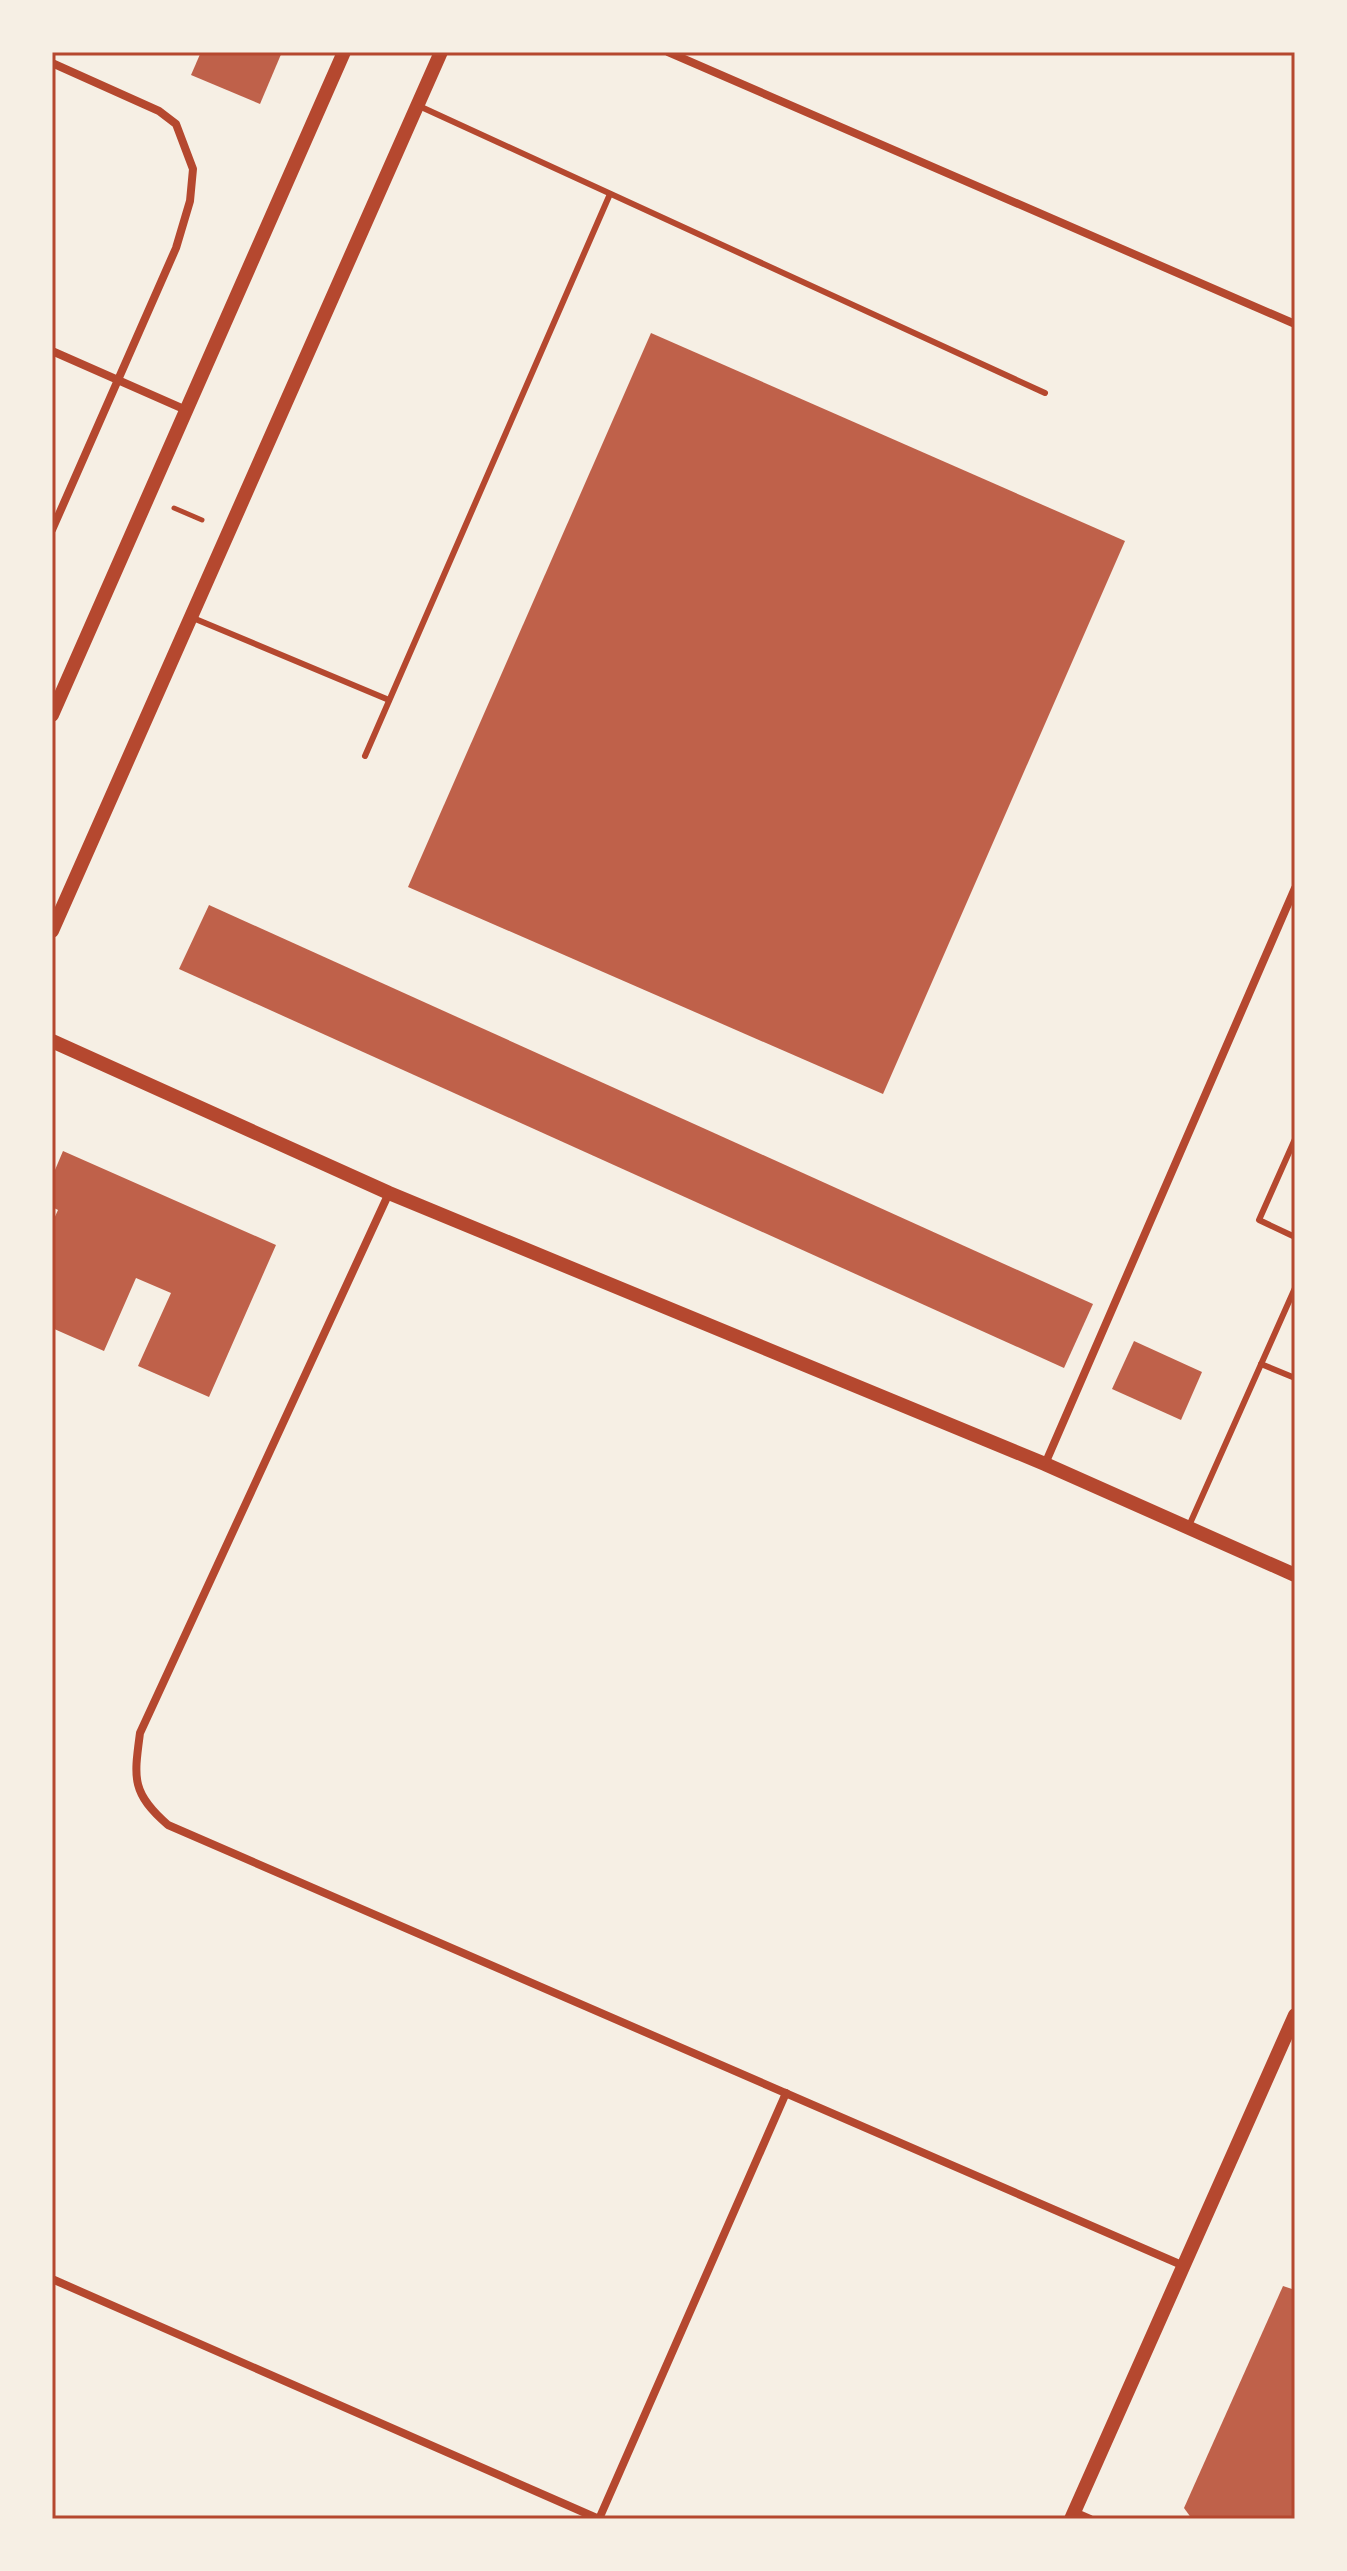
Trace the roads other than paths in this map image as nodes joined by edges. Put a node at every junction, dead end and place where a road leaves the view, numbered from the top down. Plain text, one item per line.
1 (344, 52) edge
2 (441, 52) edge
3 (668, 52) edge
4 (52, 63) edge
5 (417, 105) junction
6 (610, 194) junction
7 (1295, 324) edge
8 (52, 351) edge
9 (119, 380) junction
10 (1045, 393) dead end
11 (186, 410) junction
12 (52, 530) edge
13 (191, 617) junction
14 (389, 700) junction
15 (52, 715) edge
16 (365, 756) dead end
17 (1295, 888) edge
18 (52, 931) edge
19 (52, 1041) edge
20 (1295, 1139) edge
21 (389, 1193) junction
22 (1295, 1237) edge
23 (1295, 1288) edge
24 (1261, 1364) junction
25 (1295, 1378) edge
26 (1045, 1464) junction
27 (1188, 1528) junction
28 (1295, 1575) edge
29 (1295, 2015) edge
30 (786, 2093) junction
31 (1184, 2266) junction
32 (52, 2279) edge
33 (1073, 2516) edge
34 (599, 2519) edge
35 (1090, 2519) edge

1 - 11 street
2 - 5 street
3 - 7 street
4 - 9 street
5 - 6 lane
5 - 13 street
6 - 10 lane
6 - 14 lane
8 - 9 street
9 - 11 street
9 - 12 street
11 - 15 street
13 - 14 lane
13 - 18 street
14 - 16 lane
17 - 26 street
19 - 21 street
20 - 22 lane
21 - 26 street
21 - 30 street
23 - 24 lane
24 - 25 lane
24 - 27 lane
26 - 27 street
27 - 28 street
29 - 31 street
30 - 31 street
30 - 34 street
31 - 33 street
32 - 34 street
33 - 35 street

